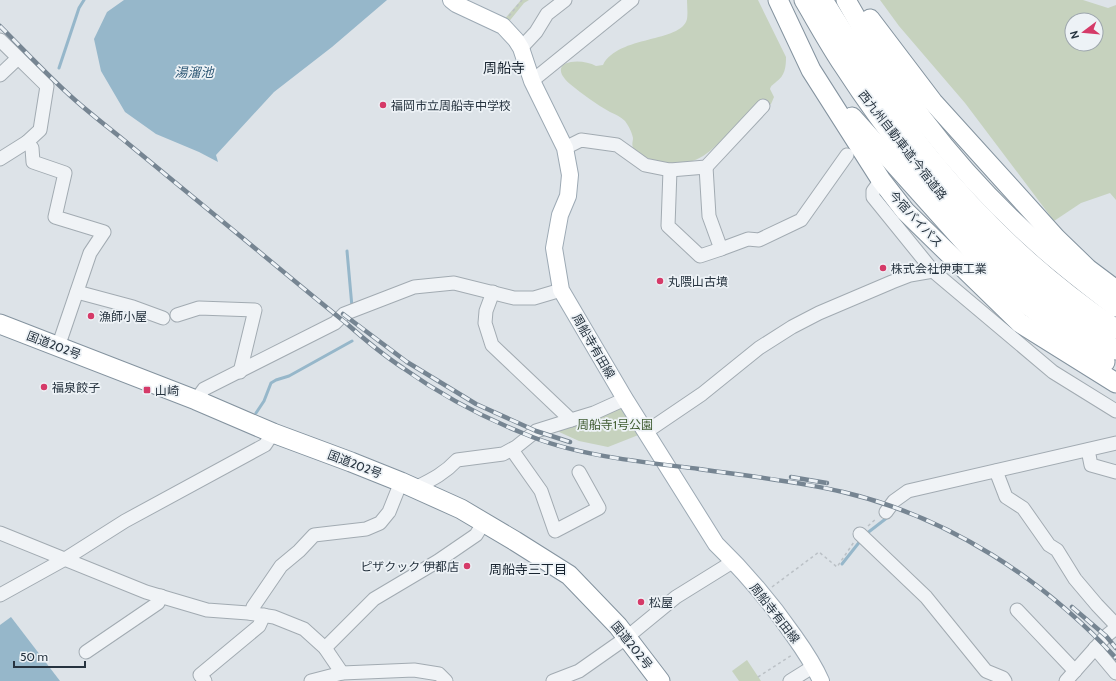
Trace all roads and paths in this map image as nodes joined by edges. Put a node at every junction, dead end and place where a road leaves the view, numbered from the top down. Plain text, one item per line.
1 (451, 0) edge
2 (522, 0) edge
3 (565, 0) edge
4 (632, 0) edge
5 (778, 0) edge
6 (788, 0) edge
7 (804, 0) edge
8 (823, 0) edge
9 (846, 0) edge
10 (856, 0) edge
11 (503, 26) junction
12 (0, 40) edge
13 (521, 48) junction
14 (18, 58) junction
15 (0, 75) edge
16 (532, 81) junction
17 (763, 106) dead end
18 (27, 142) junction
19 (565, 148) junction
20 (847, 155) dead end
21 (0, 159) edge
22 (706, 167) junction
23 (670, 170) junction
24 (882, 180) junction
25 (721, 249) junction
26 (933, 271) junction
27 (562, 290) junction
28 (1116, 290) edge
29 (77, 292) junction
30 (493, 292) junction
31 (1116, 307) edge
32 (177, 314) dead end
33 (163, 318) dead end
34 (0, 324) edge
35 (1116, 329) edge
36 (58, 347) junction
37 (1116, 350) edge
38 (1116, 370) edge
39 (240, 372) junction
40 (1116, 383) edge
41 (625, 399) junction
42 (196, 400) junction
43 (1116, 411) edge
44 (570, 420) junction
45 (646, 432) junction
46 (273, 433) junction
47 (1116, 443) edge
48 (512, 450) junction
49 (1088, 450) junction
50 (996, 471) junction
51 (579, 472) dead end
52 (1116, 472) edge
53 (408, 485) junction
54 (886, 512) joint
55 (484, 522) junction
56 (0, 533) edge
57 (862, 536) junction
58 (65, 559) junction
59 (734, 561) junction
60 (762, 594) junction
61 (0, 595) edge
62 (161, 596) junction
63 (1017, 610) dead end
64 (258, 614) junction
65 (1116, 625) edge
66 (1116, 628) edge
67 (626, 638) junction
68 (325, 648) junction
69 (802, 648) junction
70 (1095, 648) junction
71 (86, 652) dead end
72 (814, 666) junction
73 (1075, 671) junction
74 (342, 673) junction
75 (1116, 673) edge
76 (758, 677) dead end
77 (205, 681) edge
78 (311, 681) edge
79 (446, 681) edge
80 (553, 681) edge
81 (660, 681) edge
82 (790, 681) edge
83 (821, 681) edge
84 (1005, 681) edge
85 (1066, 681) edge

1 - 11 main road, 周船寺有田線
2 - 11 path
3 - 13 street
4 - 16 street
5 - 24 highway, 今宿バイパス
6 - 38 highway
7 - 37 highway, 西九州自動車道;今宿道路
8 - 35 highway, 西九州自動車道;今宿道路
9 - 31 highway
10 - 28 highway
11 - 13 main road, 周船寺有田線
12 - 14 street
13 - 16 main road, 周船寺有田線
14 - 15 street
14 - 18 street
16 - 19 main road, 周船寺有田線
17 - 22 street
18 - 21 street
18 - 29 street
19 - 23 street
19 - 27 main road, 周船寺有田線
20 - 25 street
22 - 23 street
22 - 25 street
23 - 25 street
24 - 26 street
24 - 40 highway, 今宿バイパス
26 - 43 street
26 - 45 street
27 - 30 street
27 - 41 main road, 周船寺有田線
29 - 33 street
29 - 36 street
30 - 39 street
30 - 44 street
32 - 39 street
34 - 36 highway, 国道202号
36 - 42 highway, 国道202号
39 - 42 street
41 - 44 street
41 - 45 main road, 周船寺有田線
42 - 46 highway, 国道202号
44 - 48 street
45 - 59 main road, 周船寺有田線
46 - 53 highway, 国道202号
46 - 58 street
47 - 49 street
48 - 51 street
48 - 53 street
49 - 50 street
49 - 52 street
50 - 54 street
50 - 65 street
53 - 55 highway, 国道202号
53 - 64 street
54 - 57 path
55 - 67 highway, 国道202号
55 - 68 street
56 - 58 street
57 - 60 path
57 - 84 street
58 - 61 street
58 - 62 street
59 - 60 main road, 周船寺有田線
59 - 67 street
60 - 69 main road, 周船寺有田線
62 - 64 street
62 - 71 street
63 - 73 street
64 - 68 street
64 - 77 street
66 - 70 street
67 - 80 street
67 - 81 highway, 国道202号
68 - 74 street
69 - 72 main road, 周船寺有田線
69 - 76 path
70 - 73 street
70 - 75 street
72 - 82 street
72 - 83 main road, 周船寺有田線
73 - 85 street
74 - 78 street
74 - 79 street

